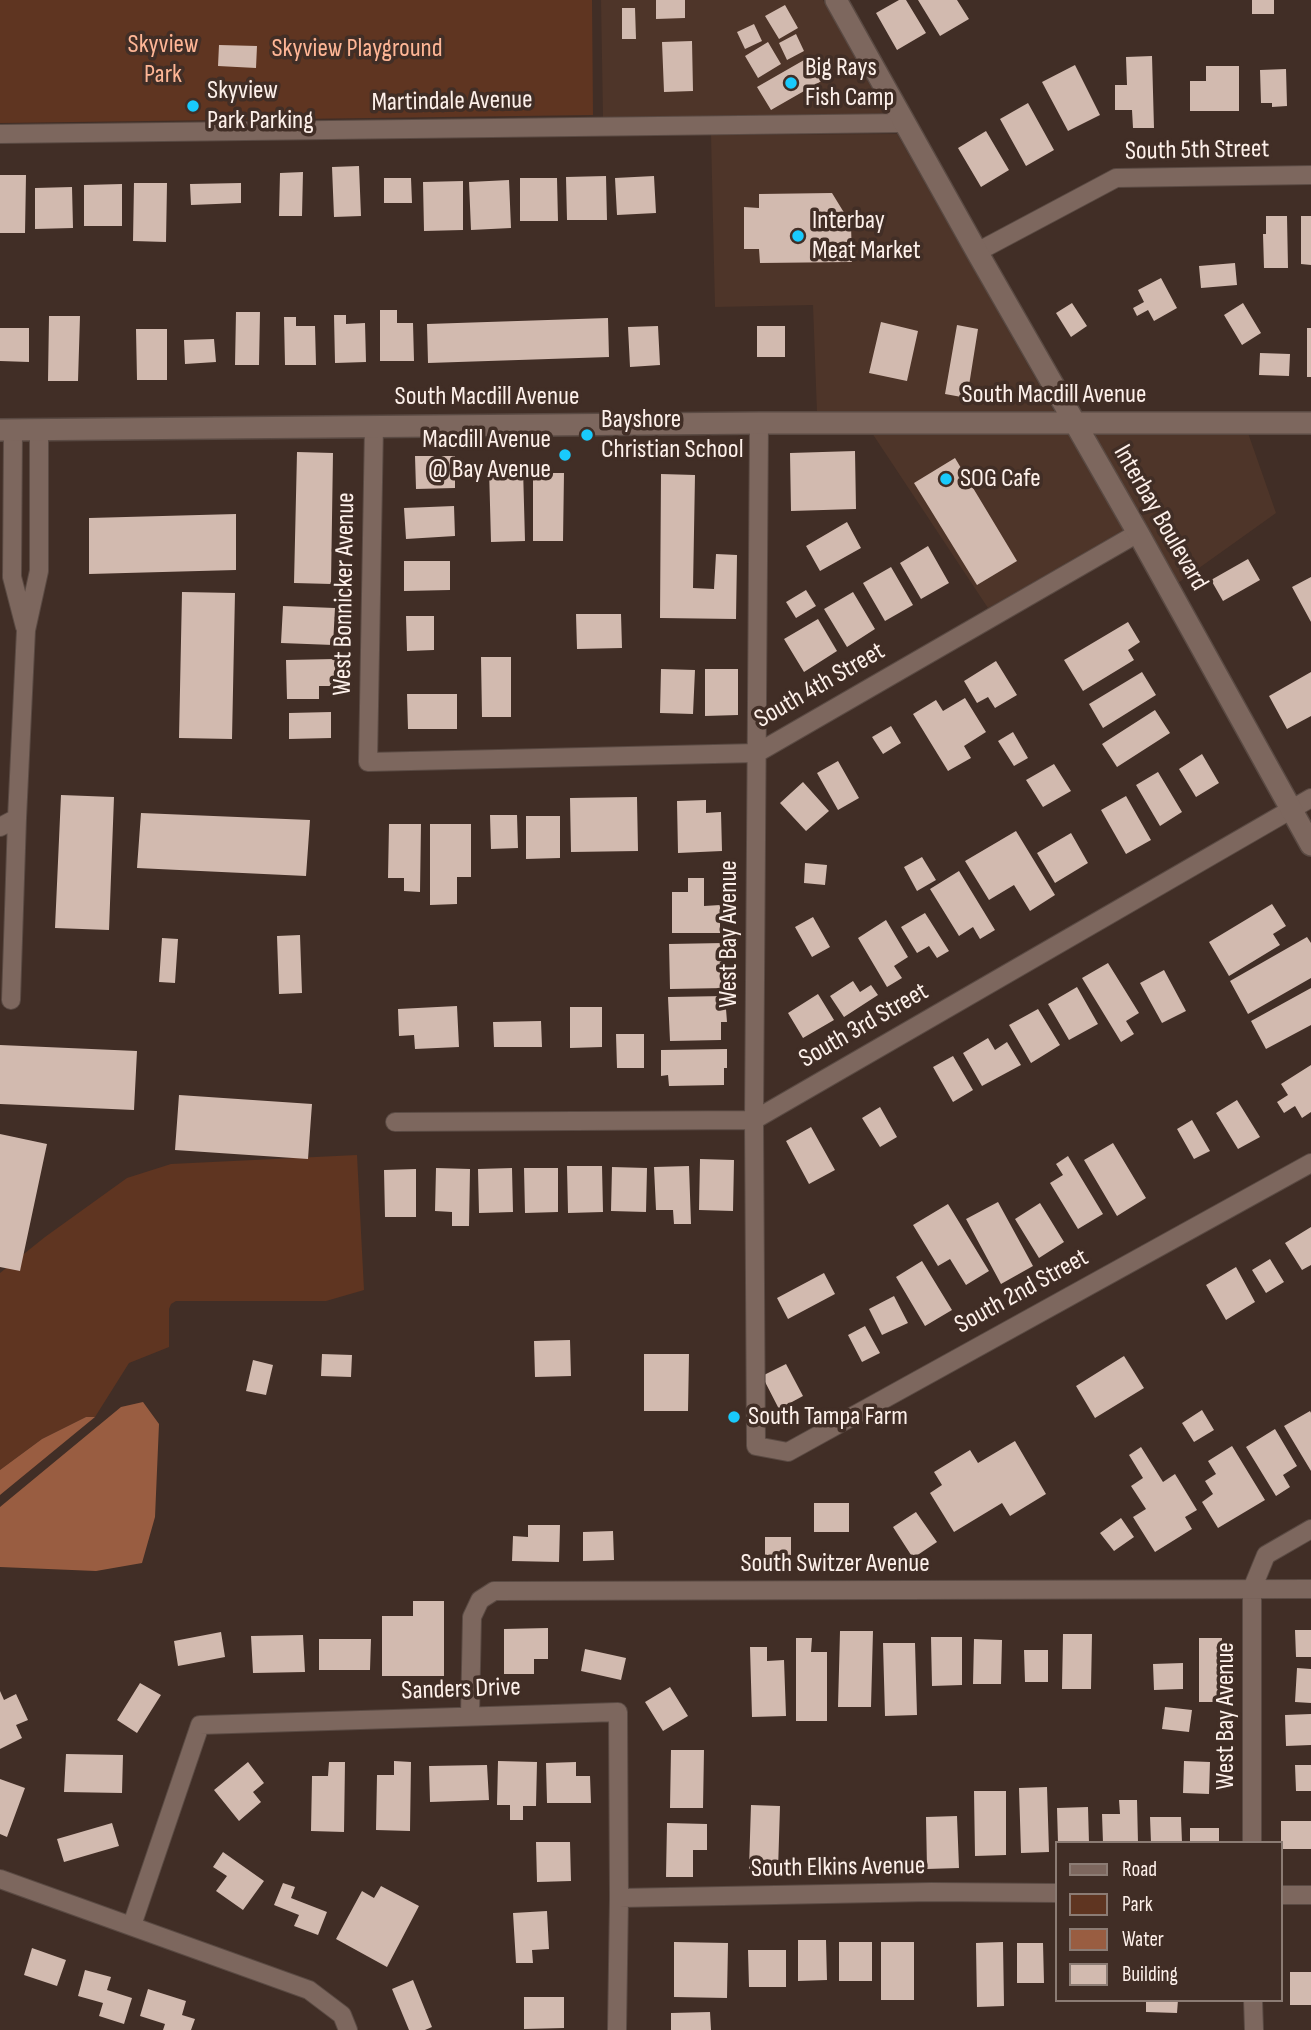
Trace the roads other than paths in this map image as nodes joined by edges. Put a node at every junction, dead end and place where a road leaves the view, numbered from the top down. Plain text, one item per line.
1 (835, 0) edge
2 (904, 124) junction
3 (0, 134) edge
4 (1311, 175) edge
5 (976, 252) junction
6 (759, 423) junction
7 (1074, 423) junction
8 (1311, 423) edge
9 (374, 426) junction
10 (6, 430) edge
11 (39, 430) junction
12 (1138, 533) junction
13 (26, 630) junction
14 (757, 753) junction
15 (368, 762) joint
16 (1311, 798) edge
17 (1291, 810) junction
18 (17, 818) junction
19 (0, 827) edge
20 (1311, 845) edge
21 (11, 1000) dead end
22 (754, 1120) junction
23 (395, 1122) dead end
24 (1311, 1163) edge
25 (756, 1446) joint
26 (1311, 1529) edge
27 (1252, 1589) junction
28 (1311, 1589) edge
29 (470, 1716) junction
30 (1252, 1841) edge
31 (0, 1879) edge
32 (1056, 1893) edge
33 (1283, 1895) edge
34 (1311, 1895) edge
35 (619, 1898) junction
36 (132, 1925) junction
37 (1253, 2002) edge
38 (348, 2030) edge
39 (617, 2030) edge
40 (1254, 2030) edge

1 - 2 street, Interbay Boulevard
2 - 3 street, Martindale Avenue
2 - 5 street, Interbay Boulevard
4 - 5 street, South 5th Street
5 - 7 street, Interbay Boulevard
6 - 7 street, South Macdill Avenue
6 - 9 street, South Macdill Avenue
6 - 14 street, West Bay Avenue
7 - 8 street, South Macdill Avenue
7 - 12 street, Interbay Boulevard
9 - 11 street, South Macdill Avenue
9 - 15 street, West Bonnicker Avenue
10 - 11 street, South Macdill Avenue
10 - 13 street
11 - 13 street
12 - 14 street, South 4th Street
12 - 17 street, Interbay Boulevard
13 - 18 street
14 - 15 street, South 4th Street
14 - 22 street, West Bay Avenue
16 - 17 street, South 3rd Street
17 - 20 street, Interbay Boulevard
17 - 22 street, South 3rd Street
18 - 19 street
18 - 21 street
22 - 23 street, South 3rd Street
22 - 25 street, West Bay Avenue
24 - 25 street, South 2nd Street
26 - 27 street
27 - 28 street, South Switzer Avenue
27 - 29 street, South Switzer Avenue
27 - 30 street, West Bay Avenue
29 - 35 street, Sanders Drive
29 - 36 street, Sanders Drive
31 - 36 street
32 - 35 street, South Elkins Avenue
33 - 34 street
35 - 39 street, Sanders Drive
36 - 38 street
37 - 40 street

